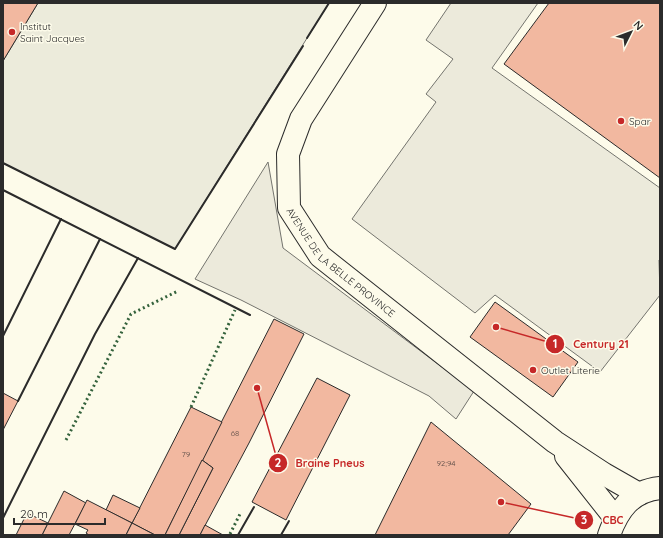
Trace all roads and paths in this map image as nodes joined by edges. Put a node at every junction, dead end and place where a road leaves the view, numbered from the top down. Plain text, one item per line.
1 (375, 3) edge
2 (555, 442) junction
3 (660, 488) edge
4 (639, 494) junction
5 (612, 527) edge

1 - 2 main road, AVENUE DE LA BELLE PROVINCE
2 - 4 main road, AVENUE DE LA BELLE PROVINCE
2 - 5 main road, AVENUE DE LA BELLE PROVINCE
3 - 4 main road
4 - 5 main road

